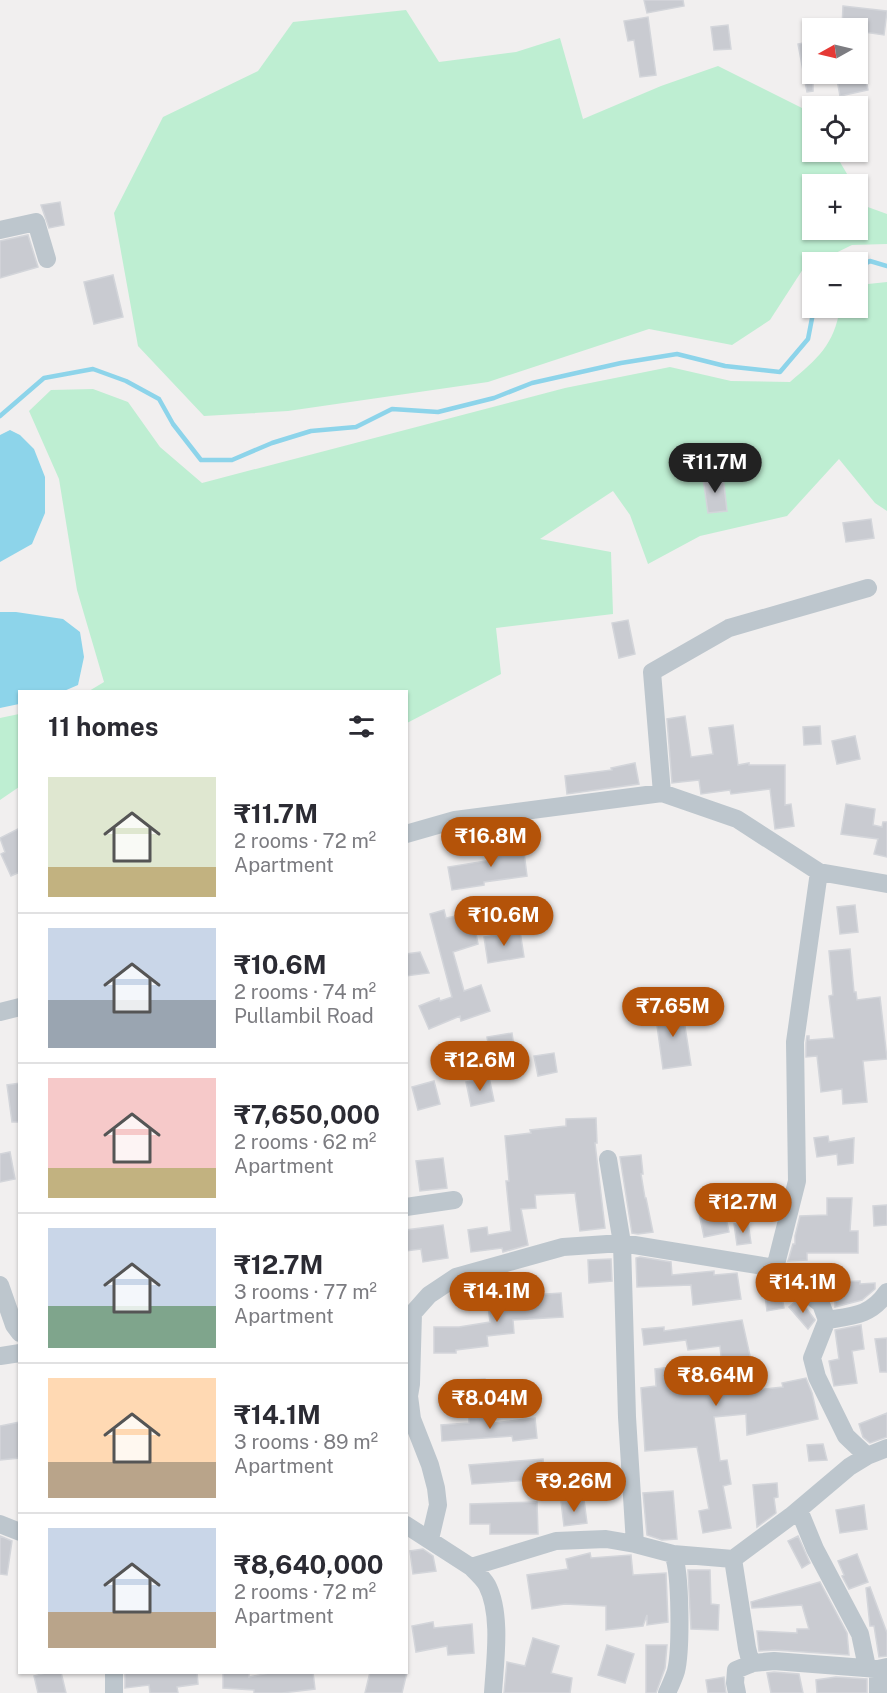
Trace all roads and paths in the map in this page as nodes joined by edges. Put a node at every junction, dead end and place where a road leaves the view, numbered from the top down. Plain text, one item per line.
1 (0, 230) edge
2 (47, 260) dead end
3 (868, 588) dead end
4 (662, 793) junction
5 (408, 833) edge
6 (819, 872) junction
7 (887, 884) edge
8 (18, 1008) edge
9 (0, 1012) edge
10 (608, 1159) dead end
11 (454, 1200) dead end
12 (408, 1207) edge
13 (622, 1243) junction
14 (775, 1268) junction
15 (0, 1285) edge
16 (887, 1292) edge
17 (410, 1313) edge
18 (827, 1320) junction
19 (18, 1330) edge
20 (18, 1353) edge
21 (0, 1356) edge
22 (887, 1448) edge
23 (867, 1456) junction
24 (791, 1516) junction
25 (0, 1524) edge
26 (408, 1526) edge
27 (18, 1531) edge
28 (430, 1539) junction
29 (635, 1544) junction
30 (673, 1554) junction
31 (733, 1559) junction
32 (471, 1567) junction
33 (751, 1664) junction
34 (878, 1668) edge
35 (114, 1674) edge
36 (114, 1693) edge
37 (493, 1693) edge
38 (668, 1693) edge
39 (737, 1693) edge
40 (878, 1693) edge

1 - 2 street
3 - 4 street
4 - 5 street
4 - 6 street
6 - 7 street
6 - 14 street
8 - 9 street
10 - 13 street
11 - 12 street
13 - 14 street
13 - 17 street
13 - 29 street
14 - 18 street
15 - 19 street
16 - 18 street
17 - 28 street
18 - 23 street
20 - 21 street
22 - 23 street
23 - 24 street
24 - 31 street
24 - 34 street
25 - 27 street
26 - 28 street
28 - 32 street
29 - 30 street
29 - 32 street
30 - 31 street
30 - 38 street
31 - 33 street
32 - 37 street
33 - 34 street
33 - 39 street
34 - 40 street
35 - 36 street

